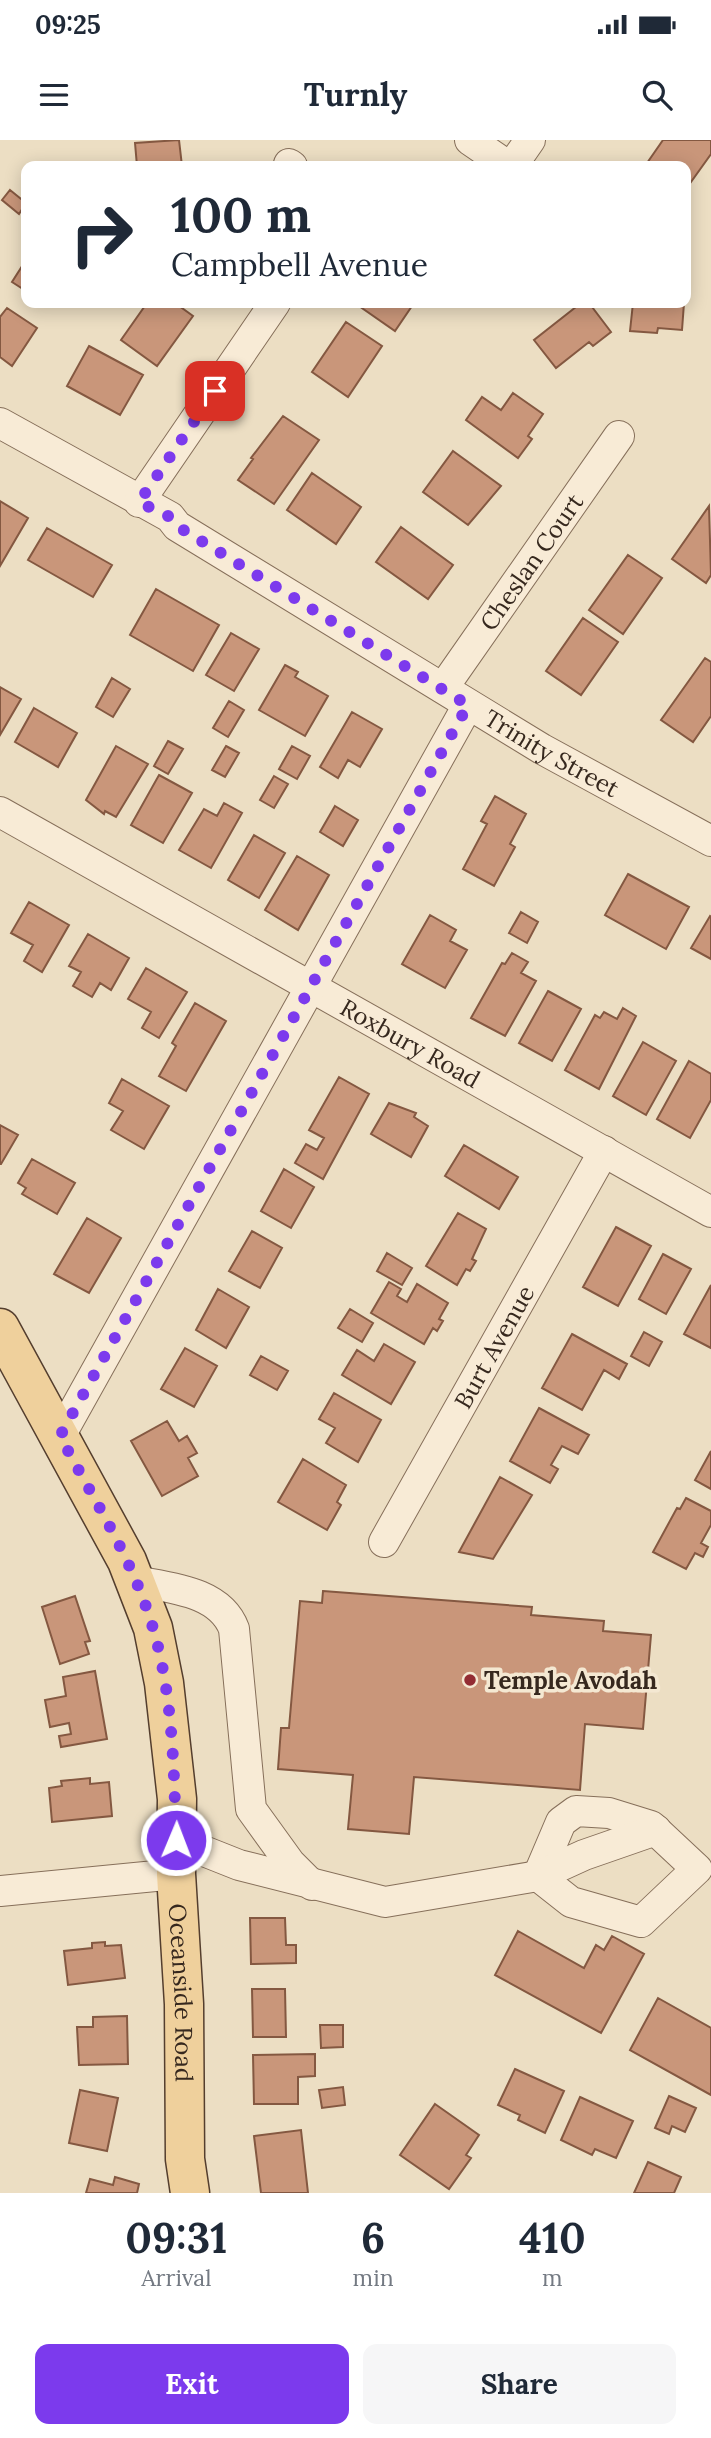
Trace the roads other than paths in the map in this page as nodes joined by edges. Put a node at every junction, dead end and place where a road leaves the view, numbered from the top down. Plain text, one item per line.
1 (470, 140) edge
2 (530, 140) edge
3 (502, 161) edge
4 (514, 161) edge
5 (272, 308) edge
6 (0, 423) edge
7 (619, 436) dead end
8 (139, 502) junction
9 (443, 688) junction
10 (468, 705) junction
11 (0, 812) edge
12 (711, 841) edge
13 (310, 986) junction
14 (604, 1151) junction
15 (711, 1212) edge
16 (0, 1328) edge
17 (60, 1436) junction
18 (384, 1542) dead end
19 (135, 1581) junction
20 (653, 1828) junction
21 (176, 1857) junction
22 (538, 1875) junction
23 (313, 1885) junction
24 (0, 1891) edge
25 (190, 2193) edge

1 - 3 street
2 - 4 street
5 - 8 street
6 - 8 street, Trinity Street
7 - 9 street, Cheslan Court
8 - 9 street, Trinity Street
9 - 10 street, Trinity Street
10 - 12 street, Trinity Street
10 - 13 street
11 - 13 street, Roxbury Road
13 - 14 street, Roxbury Road
13 - 17 street
14 - 15 street, Roxbury Road
14 - 18 street, Burt Avenue
16 - 17 main road, Oceanside Road
17 - 19 main road, Oceanside Road
19 - 21 main road, Oceanside Road
19 - 23 street
20 - 22 street
20 - 22 street
20 - 22 street
21 - 23 street
21 - 24 street
21 - 25 main road, Oceanside Road
22 - 23 street

